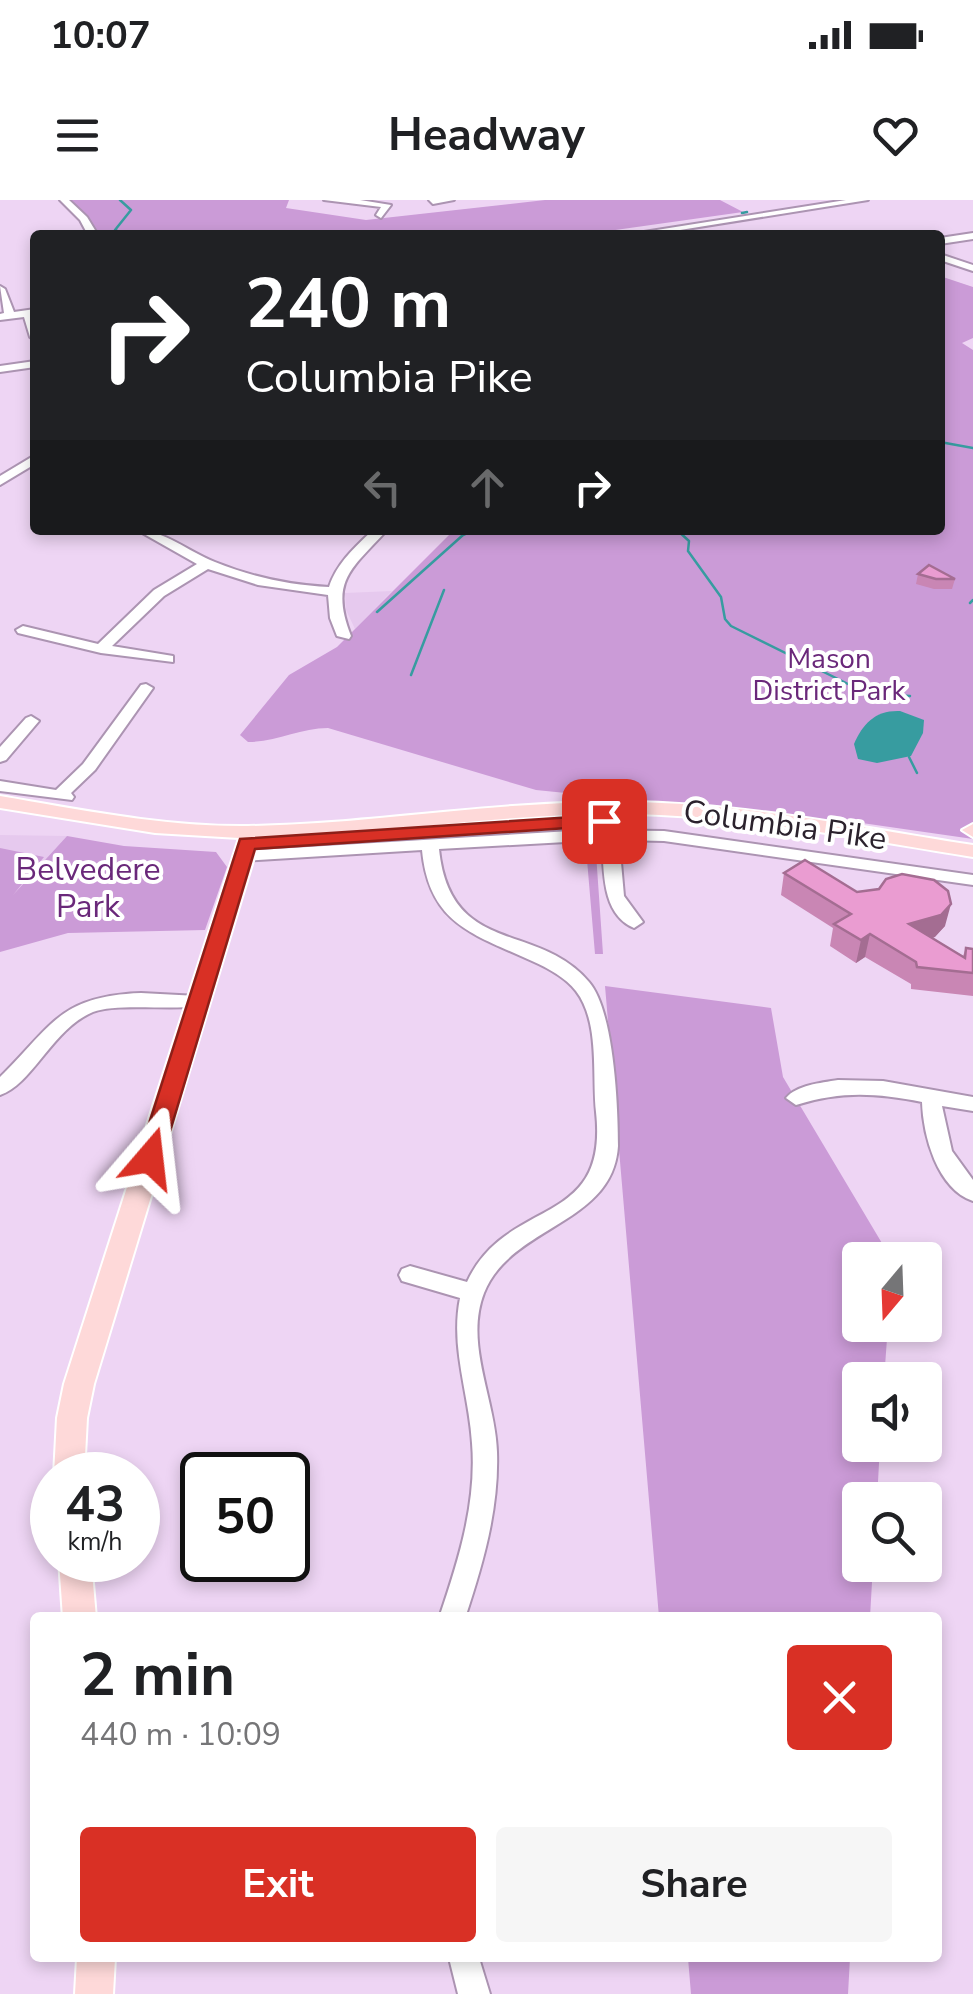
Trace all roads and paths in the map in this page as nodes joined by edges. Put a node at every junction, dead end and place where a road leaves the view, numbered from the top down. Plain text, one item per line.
1 (64, 200) edge
2 (328, 200) edge
3 (450, 200) edge
4 (773, 200) edge
5 (788, 200) edge
6 (802, 200) edge
7 (864, 200) edge
8 (433, 201) edge
9 (752, 209) dead end
10 (381, 215) dead end
11 (700, 224) junction
12 (90, 230) edge
13 (662, 230) edge
14 (705, 230) edge
15 (973, 236) edge
16 (945, 240) edge
17 (945, 260) edge
18 (973, 268) edge
19 (0, 289) edge
20 (30, 313) edge
21 (5, 316) edge
22 (30, 365) edge
23 (0, 369) edge
24 (30, 462) edge
25 (16, 471) junction
26 (30, 474) edge
27 (0, 481) edge
28 (152, 535) edge
29 (375, 535) edge
30 (207, 564) junction
31 (334, 592) junction
32 (23, 630) dead end
33 (344, 636) dead end
34 (100, 649) junction
35 (168, 659) dead end
36 (146, 688) dead end
37 (30, 720) dead end
38 (0, 758) edge
39 (0, 786) edge
40 (0, 802) edge
41 (0, 816) edge
42 (610, 835) junction
43 (247, 844) junction
44 (430, 845) junction
45 (973, 852) edge
46 (973, 866) edge
47 (973, 880) edge
48 (634, 922) dead end
49 (198, 1002) junction
50 (0, 1088) edge
51 (796, 1098) dead end
52 (932, 1098) junction
53 (973, 1104) edge
54 (973, 1193) edge
55 (410, 1276) dead end
56 (472, 1292) junction
57 (71, 1452) edge
58 (76, 1582) edge
59 (79, 1612) edge
60 (454, 1612) edge
61 (96, 1962) edge
62 (465, 1962) edge
63 (94, 1994) edge
64 (474, 1994) edge

1 - 12 street
2 - 10 street
3 - 8 street
4 - 9 street
5 - 6 street
7 - 11 street
11 - 13 street
11 - 14 street
15 - 16 street
17 - 18 street
19 - 21 street
20 - 21 street
22 - 23 street
24 - 25 street
25 - 26 street
25 - 27 street
28 - 30 street
29 - 31 street
30 - 31 street
30 - 34 street
31 - 33 street
32 - 34 street
34 - 35 street
36 - 39 street
37 - 38 street
40 - 43 main road, Columbia Pike
41 - 43 main road, Columbia Pike
42 - 44 street
42 - 47 street
42 - 48 street
43 - 44 street
43 - 45 main road, Columbia Pike
43 - 46 main road, Columbia Pike
43 - 49 main road
44 - 56 street
49 - 50 street
49 - 57 main road
51 - 52 street
52 - 53 street
52 - 54 street
55 - 56 street
56 - 60 street
58 - 59 main road
61 - 63 main road
62 - 64 street

